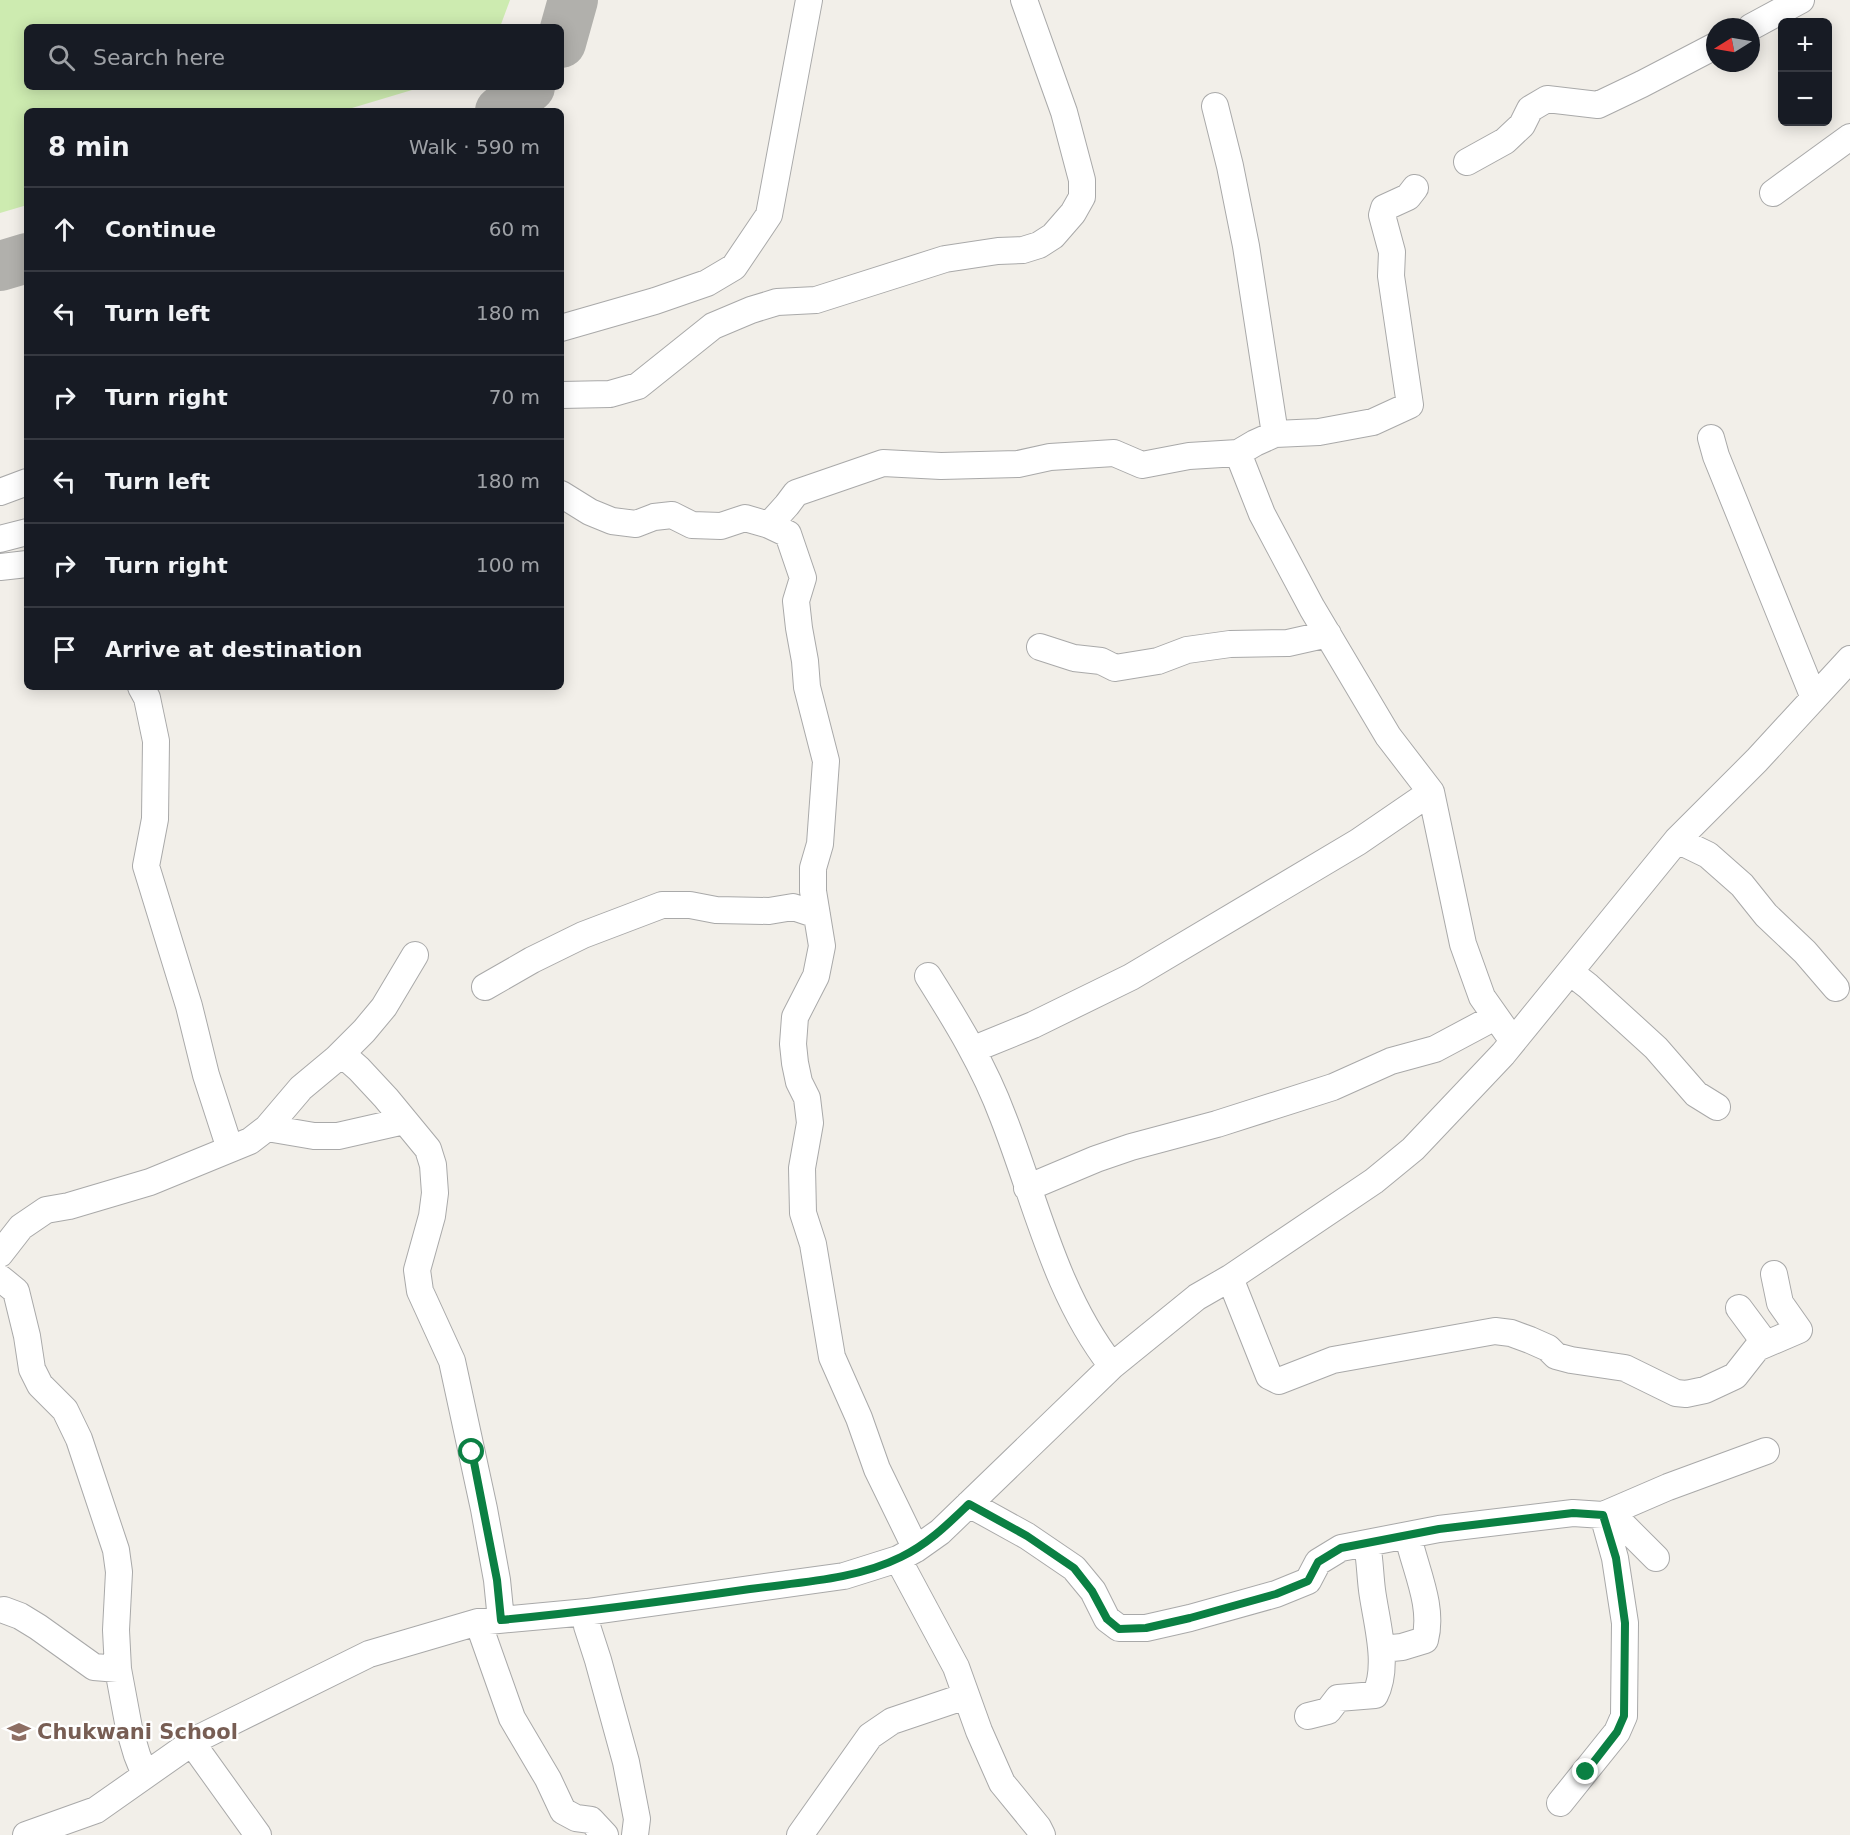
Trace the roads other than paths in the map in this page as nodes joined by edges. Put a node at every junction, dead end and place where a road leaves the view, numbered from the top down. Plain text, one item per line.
1 (809, 0) edge
2 (1024, 0) edge
3 (1801, 0) edge
4 (1760, 22) edge
5 (1706, 51) edge
6 (1215, 106) dead end
7 (1850, 137) edge
8 (1467, 162) dead end
9 (1415, 188) dead end
10 (1773, 193) dead end
11 (564, 327) edge
12 (564, 396) edge
13 (1275, 434) junction
14 (1711, 438) dead end
15 (1238, 453) junction
16 (24, 484) edge
17 (0, 492) edge
18 (564, 496) edge
19 (769, 525) junction
20 (24, 533) edge
21 (0, 539) edge
22 (24, 564) edge
23 (0, 567) edge
24 (1328, 634) junction
25 (1040, 646) dead end
26 (1850, 659) edge
27 (143, 690) edge
28 (1814, 698) junction
29 (1431, 792) junction
30 (1677, 840) junction
31 (817, 915) junction
32 (415, 955) dead end
33 (1570, 972) junction
34 (928, 976) dead end
35 (485, 987) dead end
36 (1836, 988) dead end
37 (1495, 1017) junction
38 (1513, 1041) junction
39 (974, 1049) junction
40 (342, 1054) junction
41 (1717, 1107) dead end
42 (404, 1121) junction
43 (267, 1128) junction
44 (230, 1149) junction
45 (1027, 1188) junction
46 (0, 1254) edge
47 (1774, 1274) dead end
48 (0, 1278) edge
49 (1230, 1278) junction
50 (1738, 1308) dead end
51 (1765, 1343) junction
52 (1112, 1366) junction
53 (1766, 1451) dead end
54 (969, 1504) junction
55 (1603, 1515) junction
56 (1408, 1536) junction
57 (1366, 1544) junction
58 (907, 1554) junction
59 (1656, 1558) dead end
60 (4, 1610) dead end
61 (587, 1612) junction
62 (489, 1621) junction
63 (1382, 1649) junction
64 (118, 1669) junction
65 (966, 1696) junction
66 (1308, 1716) dead end
67 (192, 1743) junction
68 (145, 1775) junction
69 (1560, 1803) dead end
70 (26, 1835) edge
71 (258, 1835) edge
72 (605, 1835) edge
73 (635, 1835) edge
74 (800, 1835) edge
75 (1042, 1835) edge

1 - 11 street
2 - 12 street
3 - 4 street
5 - 8 street
6 - 13 street
7 - 10 street
9 - 13 street
13 - 15 street
14 - 28 street
15 - 19 street
15 - 24 street
16 - 17 street
18 - 19 street
19 - 31 street
20 - 21 street
22 - 23 street
24 - 25 street
24 - 29 street
26 - 28 street
27 - 44 street
28 - 30 street
29 - 37 street
29 - 39 street
30 - 33 street
30 - 36 street
31 - 35 street
31 - 58 street
32 - 40 street
33 - 38 street
33 - 41 street
34 - 39 street
37 - 38 street
37 - 45 street
38 - 49 street
39 - 45 street
40 - 42 street
40 - 43 street
42 - 43 street
42 - 62 street
43 - 44 street
44 - 46 street
45 - 52 street
47 - 51 street
48 - 64 street
49 - 51 street
49 - 52 street
50 - 51 street
52 - 54 street
53 - 55 street
54 - 57 street
54 - 58 street
55 - 56 street
55 - 59 street
55 - 69 street
56 - 57 street
56 - 63 street
57 - 63 street
58 - 61 street
58 - 65 street
60 - 64 street
61 - 62 street
61 - 73 street
62 - 67 street
62 - 72 street
63 - 66 street
64 - 68 street
65 - 74 street
65 - 75 street
67 - 68 street
67 - 71 street
68 - 70 street

